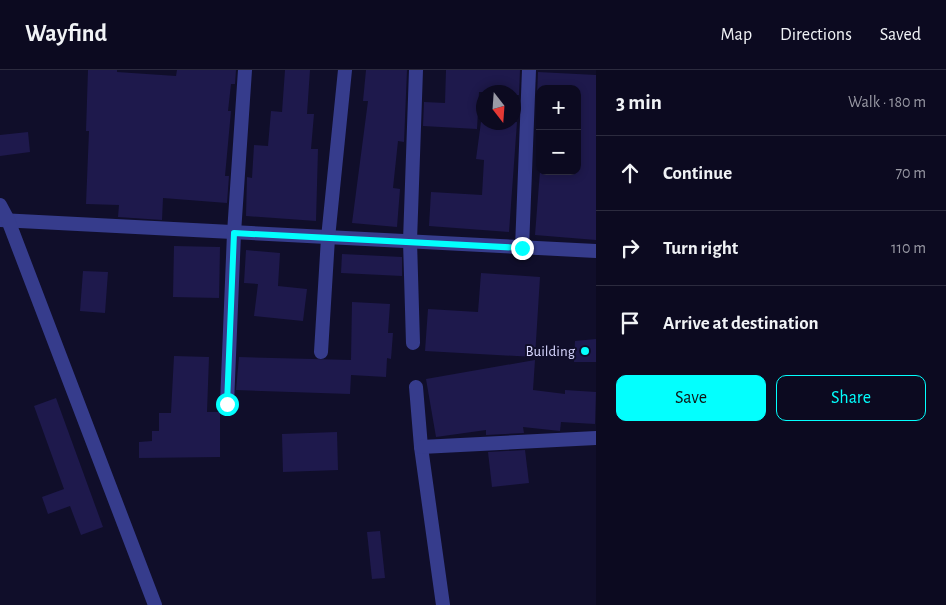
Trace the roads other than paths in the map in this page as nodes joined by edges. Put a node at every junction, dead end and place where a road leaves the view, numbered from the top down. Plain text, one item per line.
1 (246, 70) edge
2 (345, 70) edge
3 (416, 70) edge
4 (529, 70) edge
5 (0, 205) edge
6 (4, 220) edge
7 (234, 233) junction
8 (328, 238) junction
9 (410, 241) junction
10 (522, 248) junction
11 (596, 252) edge
12 (413, 342) dead end
13 (321, 352) dead end
14 (416, 387) dead end
15 (227, 404) dead end
16 (596, 438) edge
17 (421, 447) junction
18 (155, 605) edge
19 (443, 605) edge

1 - 7 street
2 - 8 street
3 - 9 street
4 - 10 street
5 - 6 street
6 - 7 street
6 - 18 street
7 - 8 street
7 - 15 street
8 - 9 street
8 - 13 street
9 - 10 street
9 - 12 street
10 - 11 street
14 - 17 street
16 - 17 street
17 - 19 street

